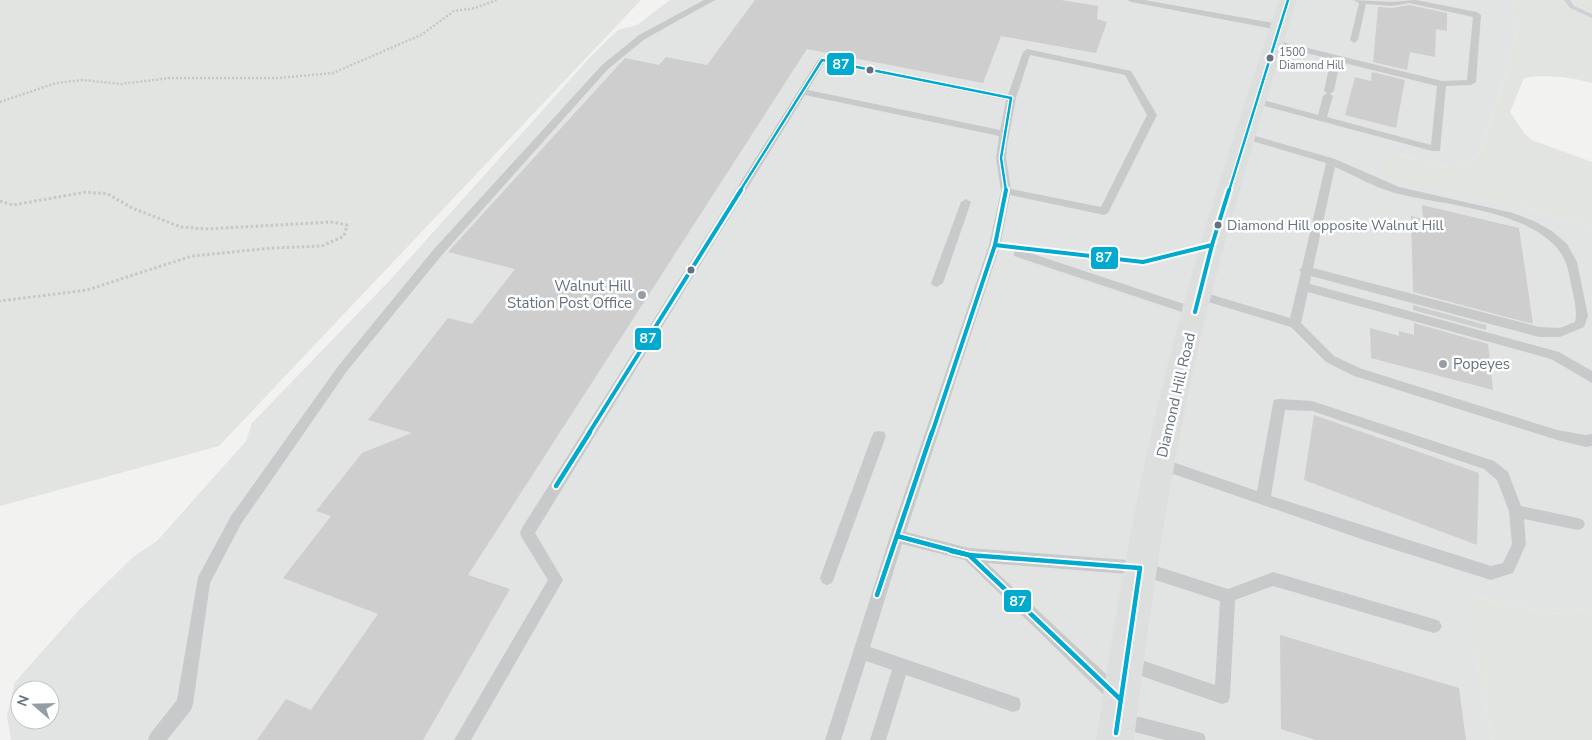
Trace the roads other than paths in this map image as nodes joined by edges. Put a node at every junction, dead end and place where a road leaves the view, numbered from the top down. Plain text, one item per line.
1 (711, 0) edge
2 (1131, 0) edge
3 (1288, 0) edge
4 (1360, 1) edge
5 (1277, 35) junction
6 (1354, 40) dead end
7 (1336, 58) junction
8 (1442, 84) junction
9 (802, 92) junction
10 (1011, 98) junction
11 (1256, 101) junction
12 (1322, 118) junction
13 (1005, 134) junction
14 (1245, 136) junction
15 (1331, 161) junction
16 (1006, 191) junction
17 (966, 202) dead end
18 (995, 245) junction
19 (1212, 245) junction
20 (1305, 270) junction
21 (937, 282) dead end
22 (1302, 286) junction
23 (1197, 303) junction
24 (1295, 324) junction
25 (1592, 378) edge
26 (879, 436) dead end
27 (1592, 440) edge
28 (1161, 464) junction
29 (1263, 500) junction
30 (1516, 511) junction
31 (1578, 524) dead end
32 (897, 536) junction
33 (969, 555) junction
34 (1140, 568) junction
35 (828, 578) dead end
36 (1228, 596) junction
37 (1434, 626) dead end
38 (860, 651) junction
39 (1126, 663) junction
40 (900, 665) junction
41 (1013, 704) dead end
42 (1118, 720) edge
43 (156, 740) edge
44 (462, 740) edge
45 (833, 740) edge
46 (878, 740) edge
47 (1198, 740) edge

1 - 43 lane
2 - 5 lane
3 - 5 main road, Diamond Hill Road
4 - 6 lane
4 - 8 lane
5 - 7 lane
5 - 11 main road, Diamond Hill Road
7 - 8 lane
7 - 12 lane
8 - 12 lane
9 - 10 lane
9 - 13 lane
9 - 44 lane
10 - 13 lane
10 - 16 lane
11 - 12 lane
11 - 14 main road, Diamond Hill Road
13 - 16 lane
14 - 15 lane
14 - 19 main road, Diamond Hill Road
15 - 20 lane
15 - 20 lane
16 - 18 lane
17 - 21 lane
18 - 19 lane
18 - 23 lane
18 - 32 lane
19 - 23 main road, Diamond Hill Road
20 - 22 lane
22 - 24 lane
22 - 25 lane
23 - 24 lane
23 - 28 main road, Diamond Hill Road
24 - 27 lane
26 - 35 lane
28 - 29 lane
28 - 34 main road, Diamond Hill Road
29 - 30 lane
29 - 30 lane
30 - 31 lane
32 - 33 lane
32 - 38 lane
33 - 34 lane
33 - 42 lane
34 - 36 lane
34 - 39 main road, Diamond Hill Road
36 - 37 lane
36 - 39 lane
38 - 40 lane
38 - 45 lane
39 - 42 main road, Diamond Hill Road
40 - 41 lane
40 - 46 lane
42 - 47 lane

